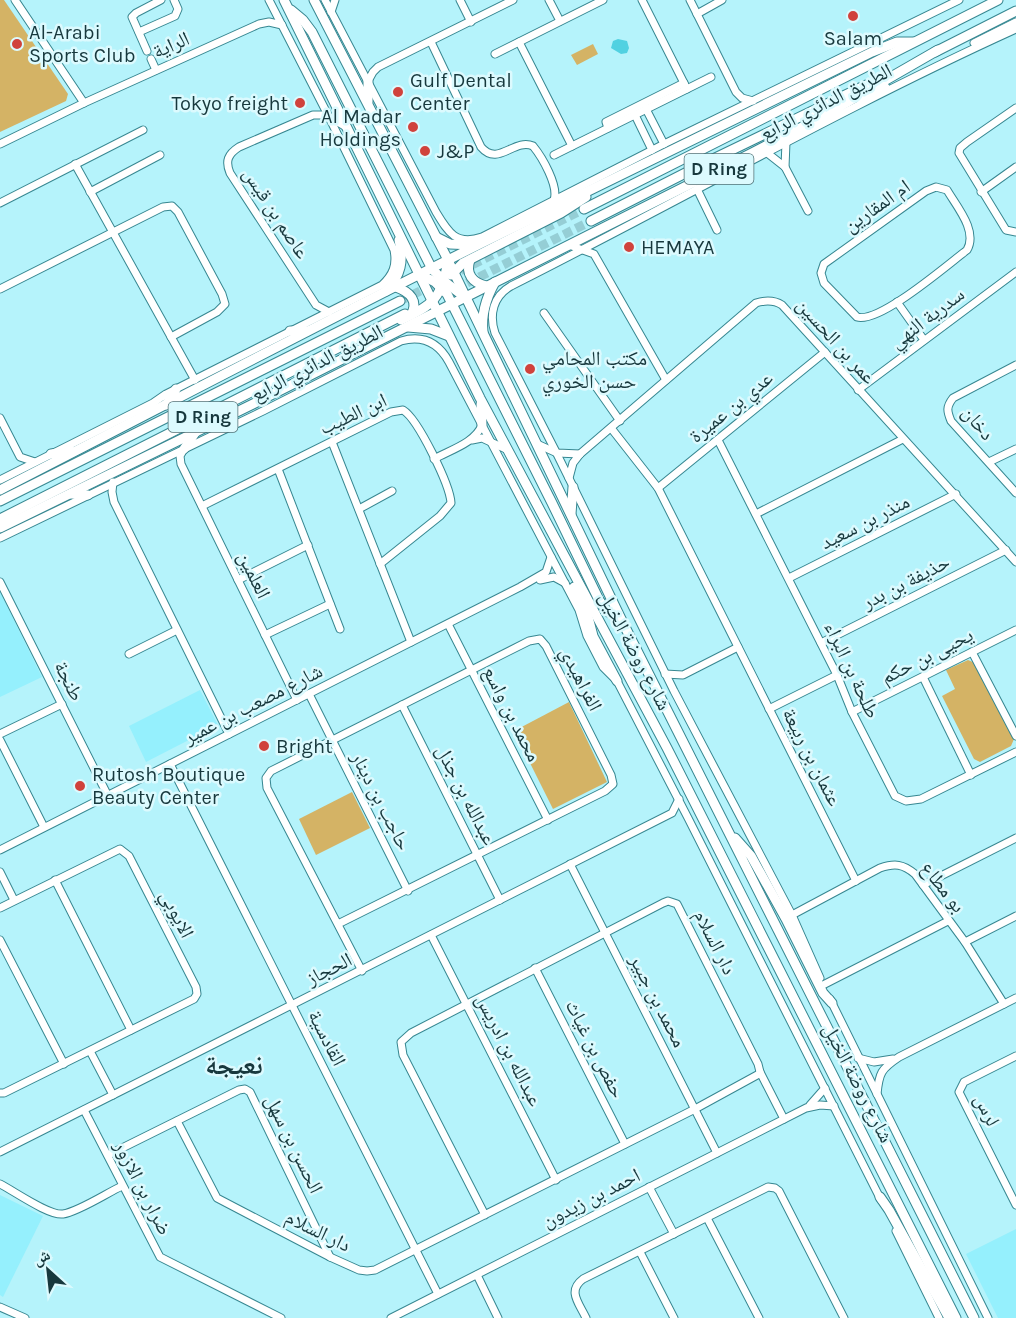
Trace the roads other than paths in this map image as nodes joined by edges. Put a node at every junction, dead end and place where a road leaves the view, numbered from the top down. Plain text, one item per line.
1 (15, 0) edge
2 (161, 0) edge
3 (174, 0) edge
4 (314, 0) edge
5 (325, 0) edge
6 (335, 0) edge
7 (460, 0) edge
8 (513, 0) edge
9 (549, 0) edge
10 (603, 0) edge
11 (642, 0) edge
12 (690, 0) edge
13 (722, 0) edge
14 (958, 0) edge
15 (998, 0) edge
16 (270, 3) edge
17 (286, 4) edge
18 (1016, 11) edge
19 (331, 12) junction
20 (697, 14) junction
21 (560, 21) junction
22 (471, 22) junction
23 (1016, 22) edge
24 (259, 24) junction
25 (282, 25) junction
26 (1001, 29) junction
27 (1016, 30) edge
28 (139, 33) junction
29 (431, 42) junction
30 (519, 42) junction
31 (913, 42) junction
32 (939, 50) junction
33 (147, 51) dead end
34 (495, 54) dead end
35 (151, 59) dead end
36 (358, 61) junction
37 (378, 67) junction
38 (156, 70) junction
39 (711, 77) dead end
40 (368, 81) junction
41 (686, 86) junction
42 (736, 92) junction
43 (755, 101) junction
44 (321, 102) junction
45 (84, 103) junction
46 (368, 105) junction
47 (839, 107) junction
48 (1016, 108) edge
49 (646, 109) junction
50 (733, 112) junction
51 (313, 115) junction
52 (635, 115) junction
53 (329, 117) junction
54 (346, 127) junction
55 (701, 127) junction
56 (608, 128) junction
57 (143, 130) dead end
58 (694, 140) junction
59 (786, 142) junction
60 (0, 144) edge
61 (664, 144) junction
62 (572, 146) junction
63 (652, 150) junction
64 (766, 152) junction
65 (160, 155) dead end
66 (554, 155) dead end
67 (75, 164) junction
68 (619, 167) junction
69 (785, 167) junction
70 (1016, 167) edge
71 (632, 170) junction
72 (704, 177) junction
73 (555, 186) junction
74 (597, 187) junction
75 (696, 190) junction
76 (90, 192) junction
77 (569, 192) junction
78 (981, 192) junction
79 (554, 200) junction
80 (0, 203) edge
81 (584, 209) tunnel mouth
82 (808, 211) dead end
83 (591, 221) tunnel mouth
84 (398, 229) junction
85 (717, 230) dead end
86 (113, 232) junction
87 (1016, 232) edge
88 (436, 237) junction
89 (596, 243) junction
90 (481, 244) junction
91 (569, 245) junction
92 (583, 249) junction
93 (594, 254) junction
94 (470, 260) junction
95 (448, 261) junction
96 (432, 269) junction
97 (453, 271) junction
98 (1016, 272) edge
99 (420, 275) junction
100 (491, 284) junction
101 (444, 285) junction
102 (396, 287) junction
103 (0, 289) edge
104 (377, 297) junction
105 (465, 297) junction
106 (498, 298) joint
107 (400, 301) tunnel mouth
108 (433, 301) junction
109 (897, 302) junction
110 (452, 304) junction
111 (316, 305) junction
112 (437, 311) junction
113 (329, 312) junction
114 (544, 313) dead end
115 (408, 315) junction
116 (315, 320) junction
117 (404, 327) junction
118 (313, 330) junction
119 (290, 332) junction
120 (449, 336) junction
121 (171, 337) junction
122 (484, 338) junction
123 (426, 339) joint
124 (924, 340) junction
125 (825, 352) junction
126 (1016, 365) edge
127 (195, 380) junction
128 (666, 380) junction
129 (176, 389) junction
130 (280, 390) junction
131 (858, 390) junction
132 (480, 398) junction
133 (165, 405) junction
134 (0, 418) edge
135 (620, 421) junction
136 (482, 425) junction
137 (611, 428) junction
138 (198, 429) junction
139 (903, 439) junction
140 (718, 440) junction
141 (332, 442) junction
142 (467, 442) junction
143 (491, 442) junction
144 (534, 442) junction
145 (80, 449) junction
146 (183, 449) junction
147 (1016, 449) edge
148 (508, 450) junction
149 (557, 453) junction
150 (51, 454) junction
151 (580, 454) junction
152 (20, 457) junction
153 (165, 458) junction
154 (434, 459) junction
155 (35, 462) junction
156 (989, 462) junction
157 (181, 464) junction
158 (278, 469) junction
159 (16, 472) junction
160 (0, 480) edge
161 (113, 482) junction
162 (571, 482) junction
163 (657, 488) junction
164 (0, 490) edge
165 (392, 491) dead end
166 (91, 493) junction
167 (1016, 493) edge
168 (69, 494) junction
169 (956, 494) junction
170 (0, 501) edge
171 (114, 502) junction
172 (202, 506) junction
173 (359, 509) junction
174 (756, 514) junction
175 (571, 516) junction
176 (0, 519) edge
177 (0, 528) edge
178 (0, 538) edge
179 (308, 545) junction
180 (560, 548) junction
181 (1005, 550) junction
182 (551, 557) junction
183 (1016, 562) edge
184 (381, 564) junction
185 (789, 578) junction
186 (238, 580) junction
187 (0, 582) edge
188 (565, 583) junction
189 (520, 587) junction
190 (330, 604) junction
191 (622, 621) junction
192 (448, 624) junction
193 (340, 629) dead end
194 (177, 630) junction
195 (1016, 630) edge
196 (265, 635) junction
197 (411, 642) junction
198 (821, 643) junction
199 (738, 647) junction
200 (972, 652) junction
201 (129, 654) dead end
202 (471, 669) junction
203 (665, 674) junction
204 (683, 675) junction
205 (837, 675) junction
206 (923, 677) junction
207 (617, 681) junction
208 (674, 691) junction
209 (309, 694) junction
210 (297, 700) junction
211 (62, 704) junction
212 (402, 705) junction
213 (770, 709) junction
214 (852, 712) junction
215 (0, 734) edge
216 (229, 734) junction
217 (1016, 736) edge
218 (0, 740) edge
219 (331, 740) junction
220 (1016, 752) edge
221 (170, 764) junction
222 (971, 775) junction
223 (108, 795) junction
224 (679, 799) junction
225 (672, 813) junction
226 (688, 818) junction
227 (548, 820) junction
228 (44, 827) junction
229 (730, 835) junction
230 (1016, 838) edge
231 (0, 850) edge
232 (478, 855) junction
233 (570, 864) junction
234 (0, 872) edge
235 (55, 880) junction
236 (856, 881) junction
237 (923, 885) junction
238 (408, 891) junction
239 (14, 900) junction
240 (500, 900) junction
241 (0, 908) edge
242 (792, 915) junction
243 (1016, 916) edge
244 (948, 921) junction
245 (338, 924) junction
246 (605, 932) junction
247 (431, 935) junction
248 (0, 940) edge
249 (965, 942) junction
250 (535, 968) junction
251 (362, 971) junction
252 (823, 985) junction
253 (1016, 998) edge
254 (832, 1003) junction
255 (467, 1004) junction
256 (1004, 1004) junction
257 (292, 1006) junction
258 (131, 1030) junction
259 (90, 1051) junction
260 (1016, 1056) edge
261 (899, 1057) junction
262 (858, 1058) junction
263 (64, 1064) junction
264 (760, 1072) junction
265 (825, 1088) junction
266 (0, 1093) edge
267 (877, 1094) junction
268 (113, 1095) junction
269 (834, 1106) junction
270 (806, 1108) junction
271 (84, 1110) junction
272 (695, 1110) junction
273 (784, 1119) junction
274 (177, 1121) junction
275 (625, 1144) junction
276 (0, 1152) edge
277 (717, 1153) junction
278 (108, 1155) junction
279 (556, 1180) junction
280 (0, 1184) edge
281 (122, 1186) junction
282 (649, 1187) junction
283 (880, 1197) junction
284 (1016, 1205) edge
285 (485, 1215) junction
286 (707, 1218) junction
287 (674, 1234) junction
288 (416, 1250) junction
289 (640, 1252) junction
290 (330, 1257) junction
291 (477, 1275) junction
292 (438, 1294) junction
293 (0, 1307) edge
294 (15, 1316) edge
295 (25, 1318) edge
296 (281, 1318) edge
297 (392, 1318) edge
298 (498, 1318) edge
299 (586, 1318) edge
300 (674, 1318) edge
301 (759, 1318) edge
302 (844, 1318) edge
303 (939, 1318) edge
304 (949, 1318) edge
305 (956, 1318) edge
306 (974, 1318) edge
307 (988, 1318) edge

1 - 45 street
2 - 28 street
3 - 28 street
4 - 46 main road, شارع روضة الخيل
5 - 19 street
6 - 19 street
7 - 22 street
8 - 22 street
9 - 21 street
10 - 21 street
11 - 41 street
12 - 20 street
13 - 20 street
14 - 43 street, الطريق الدائري الرابع
15 - 31 main road, الطريق الدائري الرابع / D Ring
16 - 24 street
16 - 25 street
17 - 54 main road, شارع روضة الخيل
17 - 96 main road
18 - 32 main road, الطريق الدائري الرابع / D Ring
19 - 36 street
20 - 42 street
21 - 30 street
22 - 29 street
23 - 26 street, الطريق الدائري الرابع
24 - 25 street, الراية
24 - 38 street, الراية
25 - 44 street
26 - 27 street
26 - 47 street, الطريق الدائري الرابع
27 - 59 street, الطريق الدائري الرابع
28 - 33 street
29 - 37 street
29 - 73 street
30 - 34 street
30 - 62 street
31 - 58 main road, D Ring
31 - 81 main road, الطريق الدائري الرابع / D Ring
32 - 47 main road, D Ring
32 - 83 main road, الطريق الدائري الرابع / D Ring
35 - 38 street
36 - 37 street
36 - 40 street
37 - 40 street
38 - 45 street, الراية
39 - 41 street
40 - 46 main road
40 - 79 street, الطريق الدائري الرابع
41 - 49 street
41 - 56 street
42 - 43 street
42 - 50 street
43 - 50 street, الطريق الدائري الرابع
44 - 51 street
44 - 53 street
45 - 60 street, الراية
46 - 88 main road, شارع روضة الخيل
47 - 72 main road, D Ring
48 - 78 street
49 - 52 street
49 - 61 street
50 - 55 street, الطريق الدائري الرابع
51 - 53 street
51 - 111 street, عاصم بن قيس
52 - 56 street
52 - 63 street
53 - 54 street
53 - 113 street, الطريق الدائري الرابع
54 - 84 main road, شارع روضة الخيل
55 - 58 main road
55 - 61 street, الطريق الدائري الرابع
56 - 62 street
57 - 67 street
58 - 71 main road, D Ring
59 - 64 street, الطريق الدائري الرابع
59 - 69 street
61 - 63 street, الطريق الدائري الرابع
62 - 66 street
63 - 68 street, الطريق الدائري الرابع
64 - 69 street
64 - 75 street, الطريق الدائري الرابع
65 - 76 street
67 - 76 street
67 - 80 street
68 - 71 main road
68 - 77 street, الطريق الدائري الرابع
69 - 82 street
70 - 78 street
71 - 74 main road, D Ring
72 - 75 street
72 - 91 main road, D Ring
73 - 77 street
73 - 79 street
74 - 90 main road, D Ring
74 - 94 main road
75 - 85 street
75 - 89 street, الطريق الدائري الرابع
76 - 86 street
77 - 79 street, الطريق الدائري الرابع
78 - 87 street
84 - 99 main road, شارع روضة الخيل
84 - 104 main road
86 - 103 street
86 - 121 street
86 - 121 street
88 - 90 main road
88 - 95 main road, شارع روضة الخيل
89 - 92 street, الطريق الدائري الرابع
89 - 93 street
90 - 95 main road, D Ring
91 - 92 street
91 - 100 main road, D Ring
92 - 93 street
92 - 106 street, الطريق الدائري الرابع
93 - 128 street
94 - 97 main road
94 - 100 main road
95 - 96 main road, D Ring
95 - 97 main road, شارع روضة الخيل
95 - 101 main road
96 - 99 main road, D Ring
96 - 101 main road
97 - 101 main road
97 - 105 main road, شارع روضة الخيل
98 - 124 street, سدرية النهي
99 - 101 main road
99 - 102 main road, D Ring
99 - 108 main road, شارع روضة الخيل
100 - 105 main road, D Ring
100 - 122 main road
101 - 105 main road
101 - 108 main road
101 - 110 main road
101 - 112 main road
102 - 104 main road, D Ring
102 - 115 main road
104 - 118 main road, D Ring
105 - 110 main road, D Ring
105 - 122 main road, شارع روضة الخيل
106 - 149 street, شارع روضة الخيل
107 - 170 main road, الطريق الدائري الرابع / D Ring
108 - 112 main road, شارع روضة الخيل
108 - 115 main road
109 - 109 street, ام المقارين
109 - 124 street
110 - 112 main road, D Ring
110 - 191 main road
111 - 113 street, عاصم بن قيس
111 - 116 street
112 - 117 main road, D Ring
112 - 120 main road, شارع روضة الخيل
113 - 116 street, الطريق الدائري الرابع
114 - 135 street
115 - 130 main road
115 - 176 main road, الطريق الدائري الرابع / D Ring
116 - 119 street, الطريق الدائري الرابع
117 - 120 main road
117 - 130 main road, D Ring
118 - 119 main road
118 - 133 main road, D Ring
119 - 127 street, الطريق الدائري الرابع
120 - 132 main road, شارع روضة الخيل
121 - 127 street
122 - 144 main road, شارع روضة الخيل
123 - 136 street, شارع روضة الخيل
123 - 146 street, الطريق الدائري الرابع
124 - 131 street, سدرية النهي
125 - 128 street, عمر بن الحسين
125 - 131 street, عمر بن الحسين
125 - 140 street, عدي بن عميرة
126 - 156 street, دخان
127 - 129 street, الطريق الدائري الرابع
128 - 135 street, عمر بن الحسين
129 - 133 main road
129 - 150 street, الطريق الدائري الرابع
130 - 138 main road, D Ring
131 - 139 street, عمر بن الحسين
132 - 136 main road
132 - 148 main road, شارع روضة الخيل
133 - 145 main road, D Ring
134 - 152 street
135 - 137 street, عمر بن الحسين
136 - 142 street
136 - 143 street, شارع روضة الخيل
137 - 151 street, عمر بن الحسين
137 - 163 street, عثمان بن ربيعة
138 - 146 main road
138 - 168 main road
139 - 169 street, عمر بن الحسين
139 - 174 street
140 - 163 street, عدي بن عميرة
140 - 174 street, طلحة بن البراء
141 - 154 street, ابن الطيب
141 - 158 street, ابن الطيب
141 - 173 street
142 - 143 street
142 - 154 street
143 - 148 street
143 - 182 street, شارع روضة الخيل
144 - 149 street
144 - 175 main road, شارع روضة الخيل
145 - 150 main road
145 - 164 main road, D Ring
146 - 153 street, الطريق الدائري الرابع
146 - 157 street
147 - 156 street
148 - 180 main road, شارع روضة الخيل
149 - 151 street
149 - 162 street, شارع روضة الخيل
150 - 155 street, الطريق الدائري الرابع
151 - 162 street, عمر بن الحسين
152 - 155 street
152 - 159 street
153 - 157 street
153 - 161 street, الطريق الدائري الرابع
154 - 184 street, ابن الطيب
155 - 159 street, الطريق الدائري الرابع
156 - 167 street, دخان
157 - 172 street, العلمين
158 - 172 street, ابن الطيب
158 - 179 street
159 - 160 street, الطريق الدائري الرابع
161 - 166 street, الطريق الدائري الرابع
161 - 171 street
162 - 175 main road
162 - 203 street, شارع روضة الخيل
163 - 199 street, عثمان بن ربيعة
165 - 173 street
166 - 168 main road
166 - 171 street
166 - 178 street, الطريق الدائري الرابع
168 - 177 main road
169 - 181 street, عمر بن الحسين
169 - 185 street, منذر بن سعيد
171 - 194 street
172 - 186 street, العلمين
173 - 184 street
174 - 185 street, طلحة بن البراء
175 - 191 main road, شارع روضة الخيل
179 - 186 street
179 - 190 street
180 - 207 main road
180 - 305 main road, شارع روضة الخيل
181 - 183 street, عمر بن الحسين
181 - 198 street, حذيفة بن بدر
182 - 188 street, شارع روضة الخيل
182 - 189 street, شارع مصعب بن عمير
184 - 197 street
185 - 198 street, طلحة بن البراء
186 - 196 street, العلمين
187 - 211 street, طنجة
188 - 189 street, شارع مصعب بن عمير
188 - 207 street, شارع روضة الخيل
189 - 192 street, شارع مصعب بن عمير
190 - 193 street
190 - 196 street
191 - 229 main road, شارع روضة الخيل
192 - 197 street, شارع مصعب بن عمير
192 - 202 street, محمد بن واسع
194 - 201 street
194 - 216 street
195 - 200 street, يحيى بن حكم
196 - 210 street, العلمين
197 - 209 street, شارع مصعب بن عمير
198 - 205 street, طلحة بن البراء
199 - 204 street
199 - 213 street, عثمان بن ربيعة
200 - 206 street, يحيى بن حكم
200 - 217 street
202 - 212 street, الفراهيدي
202 - 227 street, محمد بن واسع
202 - 227 street, الفراهيدي
203 - 204 street
203 - 208 street, شارع روضة الخيل
204 - 208 street
205 - 213 street
205 - 214 street, طلحة بن البراء
206 - 214 street, يحيى بن حكم
206 - 222 street
207 - 224 street, شارع روضة الخيل
208 - 242 street, شارع روضة الخيل
209 - 210 street, شارع مصعب بن عمير
209 - 219 street, حاجب بن دينار
210 - 216 street, شارع مصعب بن عمير
211 - 215 street
211 - 223 street, طنجة
212 - 219 street, الفراهيدي
212 - 232 street, عبدالله بن جذل
213 - 236 street, عثمان بن ربيعة
214 - 222 street, طلحة بن البراء
216 - 221 street, شارع مصعب بن عمير
218 - 228 street
219 - 238 street, حاجب بن دينار
219 - 245 street, الفراهيدي
220 - 222 street, طلحة بن البراء
221 - 223 street, شارع مصعب بن عمير
221 - 257 street, القادسية
223 - 228 street, شارع مصعب بن عمير
224 - 225 street
224 - 226 street, شارع روضة الخيل
225 - 226 street
225 - 233 street, الحجاز
226 - 265 street, شارع روضة الخيل
227 - 232 street, الفراهيدي
228 - 231 street, شارع مصعب بن عمير
229 - 254 main road
229 - 306 main road, شارع روضة الخيل
230 - 237 street
232 - 238 street, الفراهيدي
232 - 240 street, عبدالله بن جذل
233 - 240 street, الحجاز
233 - 246 street, محمد بن جبير
234 - 239 street
235 - 239 street, الايوبي
235 - 258 street
235 - 258 street, الايوبي
236 - 237 street, بو مطاع
236 - 242 street, بو مطاع
237 - 244 street, بو مطاع
238 - 245 street, الفراهيدي
239 - 241 street, الايوبي
240 - 247 street, الحجاز
242 - 252 street, شارع روضة الخيل
243 - 249 street
244 - 249 street, بو مطاع
244 - 252 street
245 - 251 street, الفراهيدي
246 - 250 street, دار السلام
246 - 264 street, دار السلام
246 - 272 street, محمد بن جبير
247 - 251 street, الحجاز
247 - 255 street, عبدالله بن ادريس
248 - 263 street
249 - 256 street, بو مطاع
250 - 255 street, دار السلام
250 - 275 street, حفص بن غياث
251 - 257 street, الحجاز
252 - 254 street, شارع روضة الخيل
253 - 256 street
254 - 262 street, شارع روضة الخيل
255 - 279 street, عبدالله بن ادريس
255 - 285 street, دار السلام
256 - 261 street
257 - 268 street, الحجاز
257 - 288 street, القادسية
258 - 259 street, الايوبي
259 - 263 street, الايوبي
259 - 268 street
260 - 284 street, لرس
261 - 262 street
261 - 267 street
262 - 267 street, شارع روضة الخيل
263 - 266 street, الايوبي
264 - 272 street, دار السلام
264 - 273 street
265 - 269 street, شارع روضة الخيل
265 - 270 street, احمد بن زيدون
267 - 307 street, شارع روضة الخيل
268 - 271 street, الحجاز
269 - 270 street, احمد بن زيدون
269 - 283 street, شارع روضة الخيل
270 - 273 street, احمد بن زيدون
271 - 276 street, الحجاز
271 - 278 street, ضرار بن الازور
272 - 275 street, دار السلام
272 - 277 street, محمد بن جبير
273 - 277 street, احمد بن زيدون
274 - 278 street, الحسن بن سهل
274 - 290 street, دار السلام
274 - 290 street, الحسن بن سهل
275 - 279 street, دار السلام
277 - 282 street, احمد بن زيدون
278 - 281 street, ضرار بن الازور
279 - 285 street, دار السلام
280 - 281 street
281 - 296 street, ضرار بن الازور
282 - 287 street
282 - 291 street, احمد بن زيدون
283 - 303 street, شارع روضة الخيل
283 - 304 main road
285 - 288 street, دار السلام
286 - 287 street
286 - 301 street
286 - 302 street
287 - 289 street
288 - 290 street, دار السلام
288 - 292 street, القادسية
289 - 299 street
289 - 300 street
291 - 292 street, احمد بن زيدون
291 - 298 street
292 - 297 street, احمد بن زيدون
293 - 294 street
294 - 295 street

